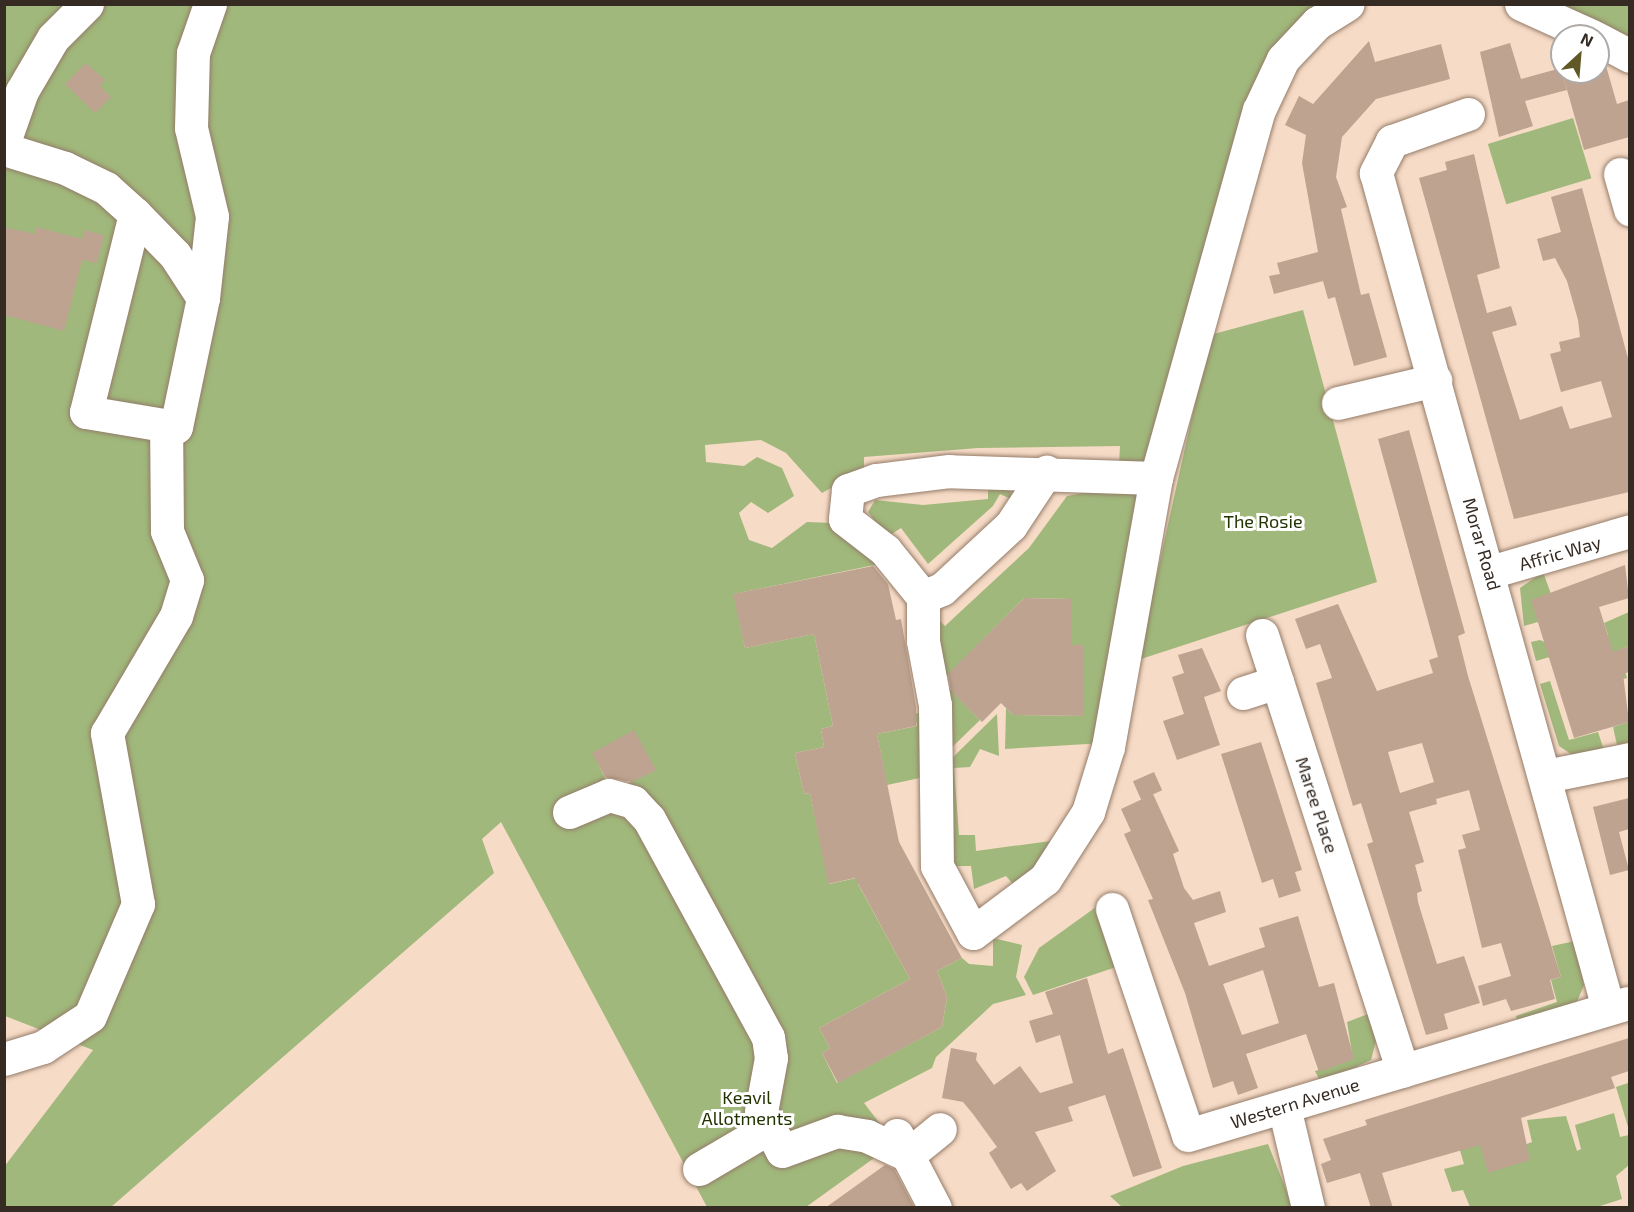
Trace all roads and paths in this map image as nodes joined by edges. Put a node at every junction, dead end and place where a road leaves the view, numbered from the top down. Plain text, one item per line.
1 (87, 4) edge
2 (210, 4) edge
3 (1347, 4) edge
4 (1521, 4) edge
5 (1565, 24) edge
6 (1610, 46) edge
7 (1629, 56) edge
8 (1456, 125) dead end
9 (4, 142) edge
10 (4, 149) edge
11 (1620, 174) dead end
12 (1629, 210) edge
13 (135, 214) junction
14 (203, 298) junction
15 (1435, 381) junction
16 (1338, 403) dead end
17 (166, 426) junction
18 (1046, 472) junction
19 (1156, 478) junction
20 (1629, 531) edge
21 (1490, 572) junction
22 (923, 597) junction
23 (1263, 635) dead end
24 (1277, 682) junction
25 (1243, 693) dead end
26 (1629, 759) edge
27 (1546, 776) junction
28 (569, 812) dead end
29 (1112, 909) dead end
30 (1619, 1005) edge
31 (4, 1059) edge
32 (1403, 1071) junction
33 (1284, 1107) junction
34 (891, 1125) dead end
35 (767, 1129) junction
36 (940, 1129) dead end
37 (908, 1155) junction
38 (699, 1169) dead end
39 (935, 1208) edge
40 (1308, 1208) edge

1 - 9 street
2 - 14 street
3 - 19 street
4 - 5 street
6 - 7 street
8 - 15 street, Morar Road
10 - 13 street
11 - 12 street
13 - 14 street
13 - 17 street
14 - 17 street
15 - 16 street
15 - 21 street, Morar Road
17 - 31 street
18 - 19 street
18 - 22 street
18 - 22 street
19 - 22 street
20 - 21 street, Affric Way
21 - 27 street, Morar Road
23 - 24 street, Maree Place
24 - 25 street
24 - 32 street, Maree Place
26 - 27 street
27 - 30 street, Morar Road
28 - 35 street
29 - 33 street, Western Avenue
30 - 32 street, Western Avenue
32 - 33 street, Western Avenue
33 - 40 street
34 - 37 street
35 - 37 street
35 - 38 street
36 - 37 street
37 - 39 street

